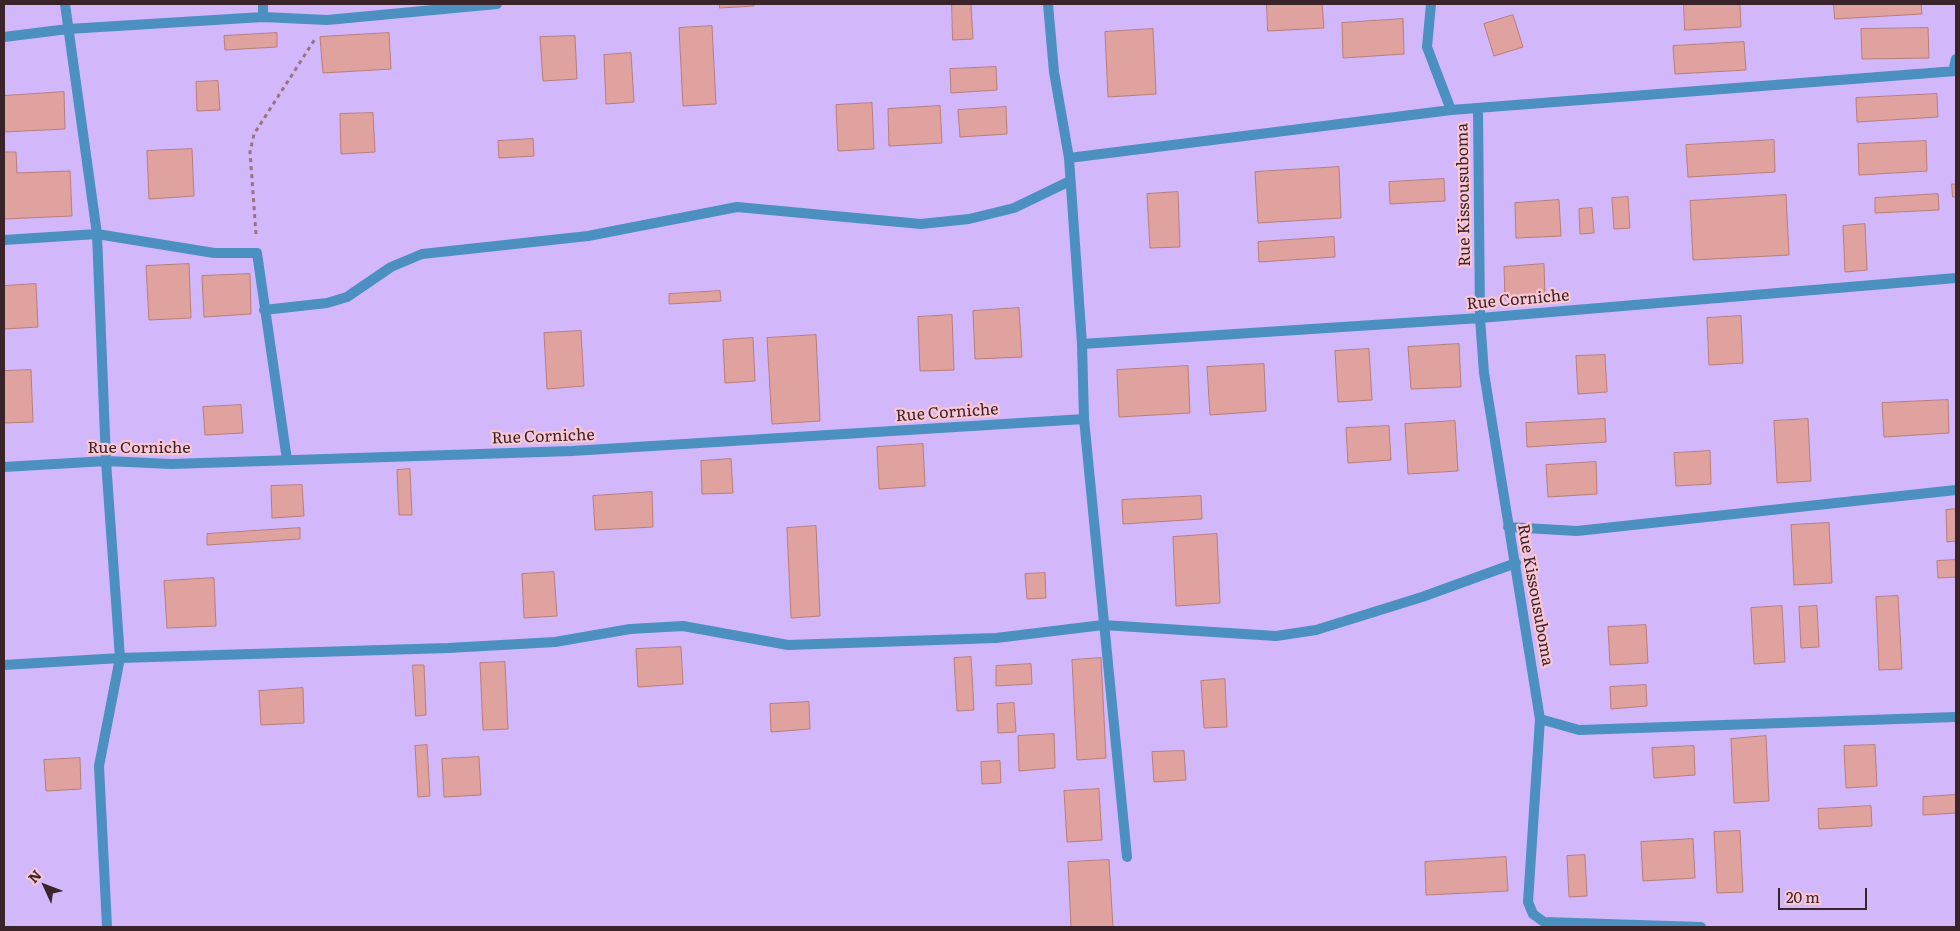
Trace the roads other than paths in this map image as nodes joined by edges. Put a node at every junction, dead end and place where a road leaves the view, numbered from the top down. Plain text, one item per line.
1 (65, 4) edge
2 (263, 4) edge
3 (497, 4) edge
4 (1048, 4) edge
5 (1431, 4) edge
6 (263, 17) junction
7 (68, 29) junction
8 (4, 37) edge
9 (1956, 59) edge
10 (1955, 71) edge
11 (1478, 109) junction
12 (1451, 110) junction
13 (1069, 158) junction
14 (1070, 181) junction
15 (97, 234) junction
16 (4, 240) edge
17 (1956, 278) edge
18 (264, 310) junction
19 (1480, 318) junction
20 (1082, 344) junction
21 (1084, 419) junction
22 (287, 460) junction
23 (106, 461) junction
24 (4, 467) edge
25 (1956, 490) edge
26 (1508, 527) junction
27 (1516, 563) junction
28 (1104, 626) junction
29 (120, 658) junction
30 (4, 665) edge
31 (1956, 717) edge
32 (1540, 719) junction
33 (1127, 857) dead end
34 (107, 927) edge
35 (1701, 927) edge

1 - 7 street
2 - 6 street
3 - 6 street
4 - 13 street
5 - 12 street, Rue Kissousuboma
6 - 7 street
7 - 8 street
7 - 15 street
9 - 10 street
10 - 11 street
11 - 12 street
11 - 19 street, Rue Kissousuboma
12 - 13 street
13 - 14 street
14 - 18 street
14 - 20 street
15 - 16 street
15 - 18 street
15 - 23 street
17 - 19 street, Rue Corniche
18 - 22 street
19 - 20 street, Rue Corniche
19 - 26 street, Rue Kissousuboma
20 - 21 street
21 - 22 street, Rue Corniche
21 - 28 street
22 - 23 street, Rue Corniche
23 - 24 street, Rue Corniche
23 - 29 street
25 - 26 street
26 - 27 street, Rue Kissousuboma
27 - 28 street
27 - 32 street, Rue Kissousuboma
28 - 29 street
28 - 33 street
29 - 30 street
29 - 34 street
31 - 32 street
32 - 35 street, Rue Kissousuboma

